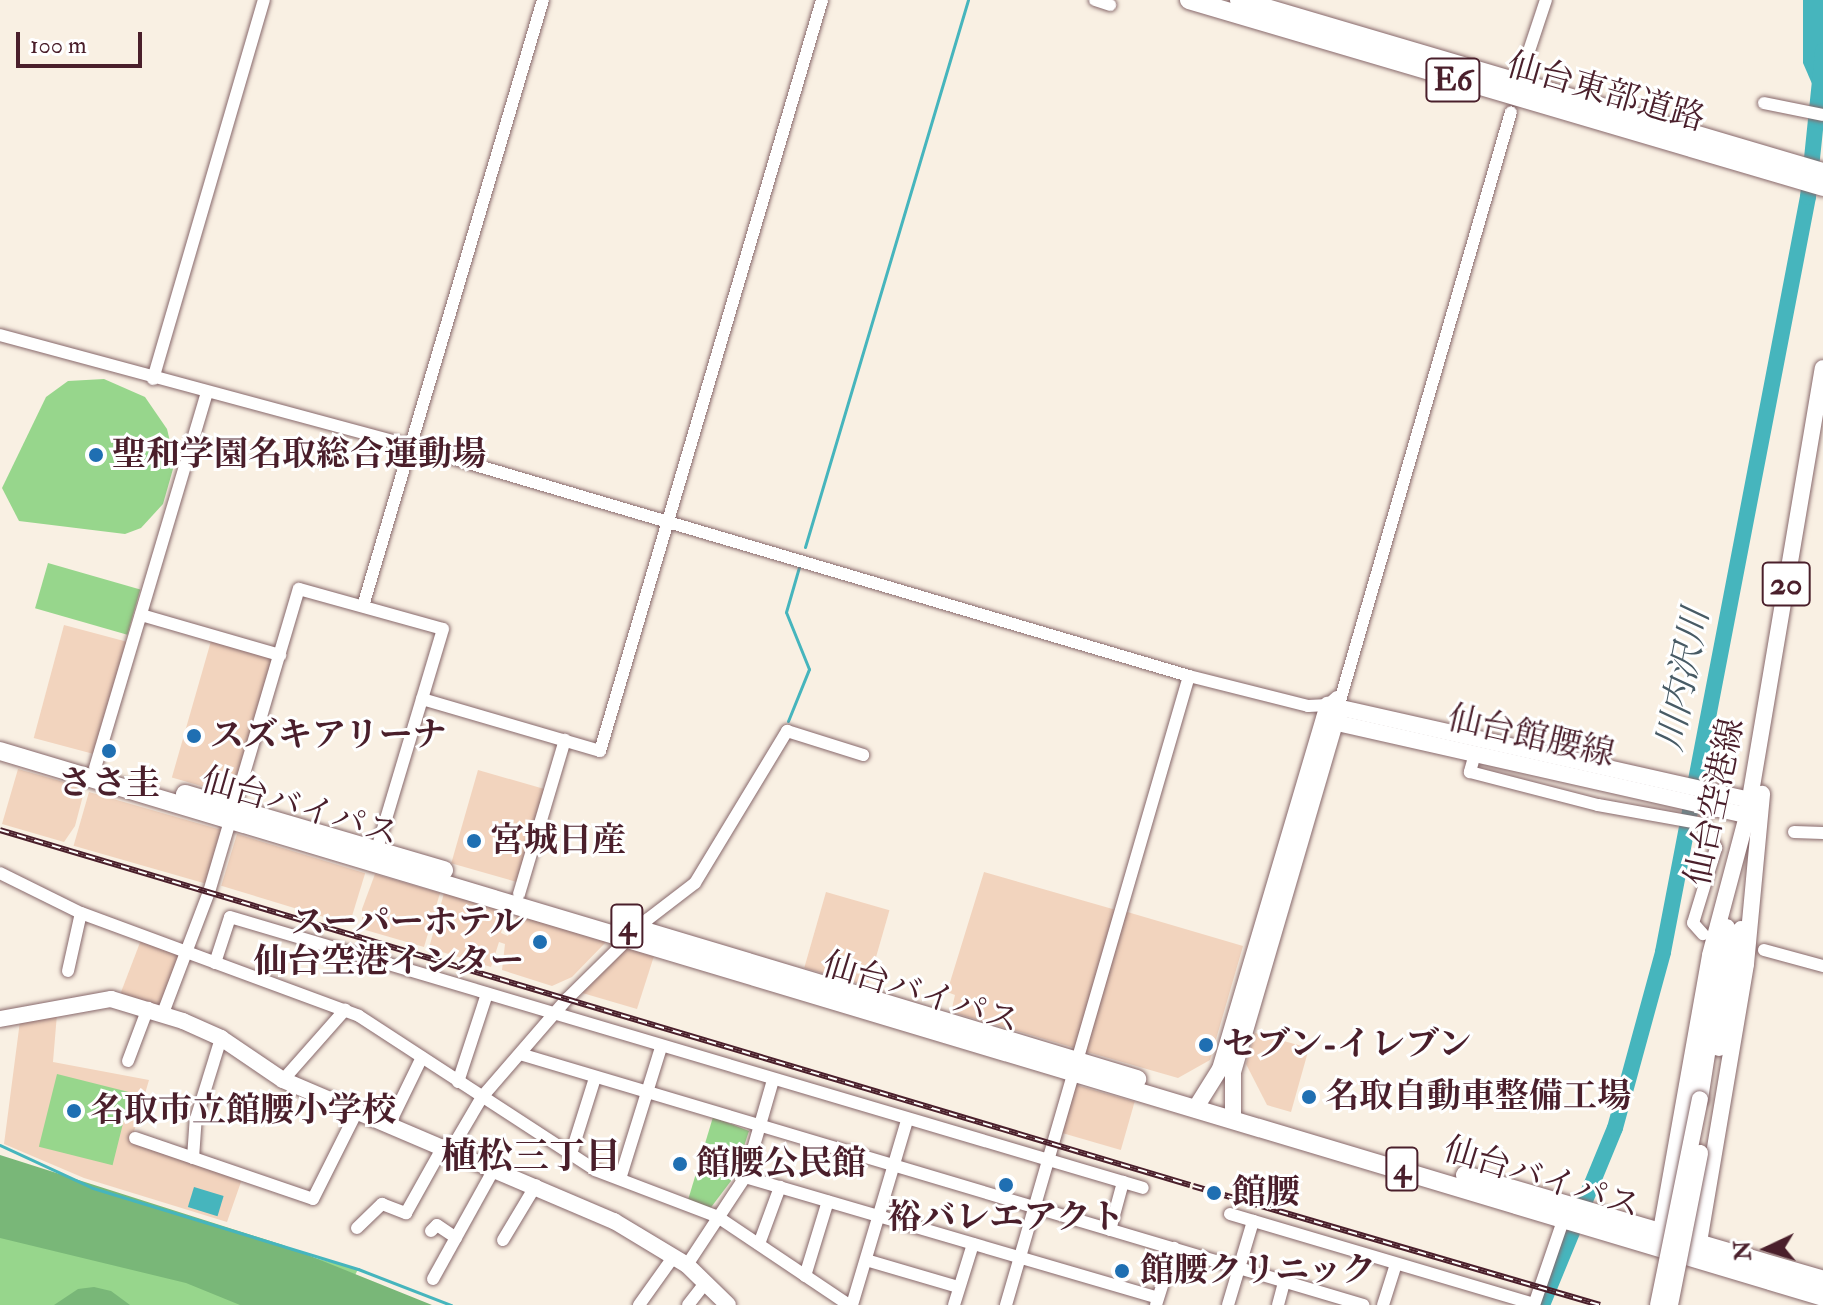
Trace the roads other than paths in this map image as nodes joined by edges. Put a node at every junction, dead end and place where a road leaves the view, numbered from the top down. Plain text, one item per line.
1 (264, 0) edge
2 (543, 0) edge
3 (822, 0) edge
4 (1095, 0) edge
5 (1189, 0) edge
6 (1239, 0) edge
7 (1546, 0) edge
8 (1110, 5) dead end
9 (1522, 72) dead end
10 (1764, 103) dead end
11 (1511, 112) dead end
12 (1823, 115) edge
13 (1719, 151) junction
14 (1821, 175) edge
15 (0, 335) edge
16 (1823, 368) edge
17 (153, 379) junction
18 (207, 393) junction
19 (1823, 429) edge
20 (411, 446) junction
21 (669, 522) junction
22 (363, 606) junction
23 (141, 615) junction
24 (280, 655) junction
25 (1189, 676) junction
26 (422, 699) junction
27 (1333, 711) junction
28 (565, 740) junction
29 (0, 741) edge
30 (0, 751) edge
31 (863, 755) dead end
32 (95, 768) junction
33 (1654, 795) junction
34 (1704, 806) junction
35 (1754, 809) junction
36 (232, 815) junction
37 (1794, 832) dead end
38 (1823, 833) edge
39 (1740, 846) junction
40 (377, 849) junction
41 (1758, 849) junction
42 (0, 873) edge
43 (519, 894) junction
44 (81, 913) junction
45 (634, 934) junction
46 (1703, 934) dead end
47 (1764, 950) dead end
48 (186, 952) junction
49 (215, 963) junction
50 (1823, 966) edge
51 (68, 971) dead end
52 (487, 994) junction
53 (155, 1010) junction
54 (345, 1010) junction
55 (554, 1015) junction
56 (0, 1019) edge
57 (221, 1038) junction
58 (661, 1047) junction
59 (520, 1054) junction
60 (422, 1057) junction
61 (128, 1061) dead end
62 (1076, 1066) junction
63 (595, 1078) junction
64 (283, 1080) junction
65 (773, 1080) junction
66 (458, 1082) junction
67 (646, 1093) junction
68 (482, 1097) junction
69 (1704, 1100) junction
70 (1197, 1103) junction
71 (358, 1109) junction
72 (1234, 1114) junction
73 (907, 1120) junction
74 (390, 1123) junction
75 (759, 1127) junction
76 (135, 1138) dead end
77 (448, 1147) junction
78 (571, 1154) junction
79 (193, 1158) junction
80 (1048, 1161) junction
81 (495, 1167) junction
82 (892, 1167) junction
83 (745, 1177) junction
84 (620, 1179) junction
85 (1123, 1182) junction
86 (536, 1185) junction
87 (780, 1187) junction
88 (1143, 1188) dead end
89 (828, 1201) junction
90 (1034, 1208) junction
91 (1230, 1214) dead end
92 (878, 1215) junction
93 (1577, 1216) junction
94 (718, 1217) junction
95 (1253, 1221) junction
96 (357, 1228) dead end
97 (1110, 1230) junction
98 (431, 1231) dead end
99 (456, 1238) junction
100 (1660, 1239) junction
101 (503, 1240) dead end
102 (759, 1244) junction
103 (973, 1244) junction
104 (1174, 1248) junction
105 (1698, 1250) junction
106 (1019, 1257) junction
107 (866, 1260) junction
108 (680, 1261) junction
109 (1396, 1264) junction
110 (1239, 1269) junction
111 (805, 1276) junction
112 (433, 1279) dead end
113 (1823, 1280) edge
114 (1284, 1282) junction
115 (705, 1283) junction
116 (958, 1287) junction
117 (1823, 1297) edge
118 (1331, 1301) edge
119 (1157, 1302) edge
120 (639, 1305) edge
121 (688, 1305) edge
122 (728, 1305) edge
123 (850, 1305) edge
124 (954, 1305) edge
125 (1006, 1305) edge
126 (1228, 1305) edge
127 (1278, 1305) edge
128 (1363, 1305) edge
129 (1383, 1305) edge
130 (1534, 1305) edge
131 (1658, 1305) edge
132 (1670, 1305) edge

1 - 17 street
2 - 20 street
3 - 21 street
4 - 8 street
5 - 13 highway, 仙台東部道路 / E6
6 - 13 highway, 仙台東部道路 / E6
7 - 9 street
10 - 12 street
11 - 27 street
13 - 14 highway, 仙台東部道路 / E6
15 - 17 street
16 - 35 main road, 仙台空港線 / 20
17 - 18 street
18 - 20 street
18 - 23 street
19 - 35 main road, 仙台空港線 / 20
20 - 21 street
20 - 22 street
21 - 25 street
21 - 28 street
22 - 24 street
22 - 26 street
23 - 24 street
23 - 32 street
24 - 36 street
25 - 27 street
25 - 62 street
26 - 28 street
26 - 40 street
27 - 33 main road, 仙台館腰線
27 - 33 main road, 仙台館腰線
27 - 70 main road
27 - 72 main road
28 - 43 street
29 - 32 highway, 仙台バイパス / 4
30 - 36 highway, 仙台バイパス / 4
31 - 45 street
32 - 36 highway, 仙台バイパス / 4
33 - 34 main road, 仙台館腰線
34 - 35 main road, 仙台館腰線
34 - 46 street
35 - 39 main road, 仙台空港線 / 20
35 - 41 main road, 仙台空港線 / 20
36 - 40 highway, 仙台バイパス / 4
36 - 45 highway, 仙台バイパス / 4
36 - 48 street
37 - 38 street
39 - 69 main road
39 - 100 main road, 仙台空港線 / 20
40 - 43 highway, 仙台バイパス / 4
41 - 69 main road
41 - 105 main road, 仙台空港線 / 20
42 - 44 street
43 - 45 highway, 仙台バイパス / 4
44 - 48 street
44 - 51 street
45 - 55 street
45 - 62 highway, 仙台バイパス / 4
47 - 50 street
48 - 49 street
48 - 53 street
49 - 52 street
49 - 54 street
52 - 55 street
52 - 66 street
53 - 56 main road
53 - 57 main road
53 - 61 street
54 - 60 street
54 - 64 street
55 - 58 street
55 - 59 street
57 - 64 main road
57 - 79 street
58 - 65 street
58 - 67 street
59 - 63 street
59 - 68 street
60 - 66 street
60 - 74 street
62 - 70 highway, 仙台バイパス / 4
62 - 80 street
63 - 67 street
63 - 78 street
64 - 71 main road
65 - 73 street
65 - 75 street
66 - 68 street
67 - 75 street
67 - 84 street
68 - 77 street
68 - 78 street
69 - 131 main road, bridge
69 - 132 main road, bridge
70 - 72 highway, 仙台バイパス / 4
71 - 74 main road
71 - 79 street
72 - 93 highway, 仙台バイパス / 4
73 - 80 street
73 - 82 street
74 - 77 main road
75 - 82 street
75 - 83 street
76 - 79 street
77 - 81 main road
77 - 96 street
78 - 84 street
80 - 85 street
80 - 90 street
81 - 86 main road
81 - 99 street
82 - 90 street
82 - 92 street
83 - 87 street
83 - 94 street
84 - 94 street
85 - 88 street
85 - 97 street
86 - 101 street
86 - 108 main road
87 - 89 street
87 - 102 street
89 - 92 street
89 - 111 street
90 - 97 street
90 - 106 street
91 - 95 street
92 - 103 street
92 - 107 street
93 - 100 highway, 仙台バイパス / 4
93 - 130 street
94 - 102 street
94 - 108 street
95 - 109 street
95 - 110 street
97 - 104 street
98 - 99 street
99 - 112 street
100 - 105 highway, 仙台バイパス / 4
102 - 111 street
103 - 106 street
103 - 116 street
104 - 110 street
104 - 119 street
105 - 113 highway, 仙台バイパス / 4
105 - 117 highway, 仙台バイパス / 4
106 - 119 street
106 - 125 street
107 - 116 street
107 - 123 street
108 - 115 main road
108 - 120 street
109 - 129 street
109 - 130 street
110 - 114 street
110 - 126 street
111 - 123 street
114 - 118 street
114 - 127 street
115 - 121 street
115 - 122 main road
116 - 124 street
118 - 128 street

